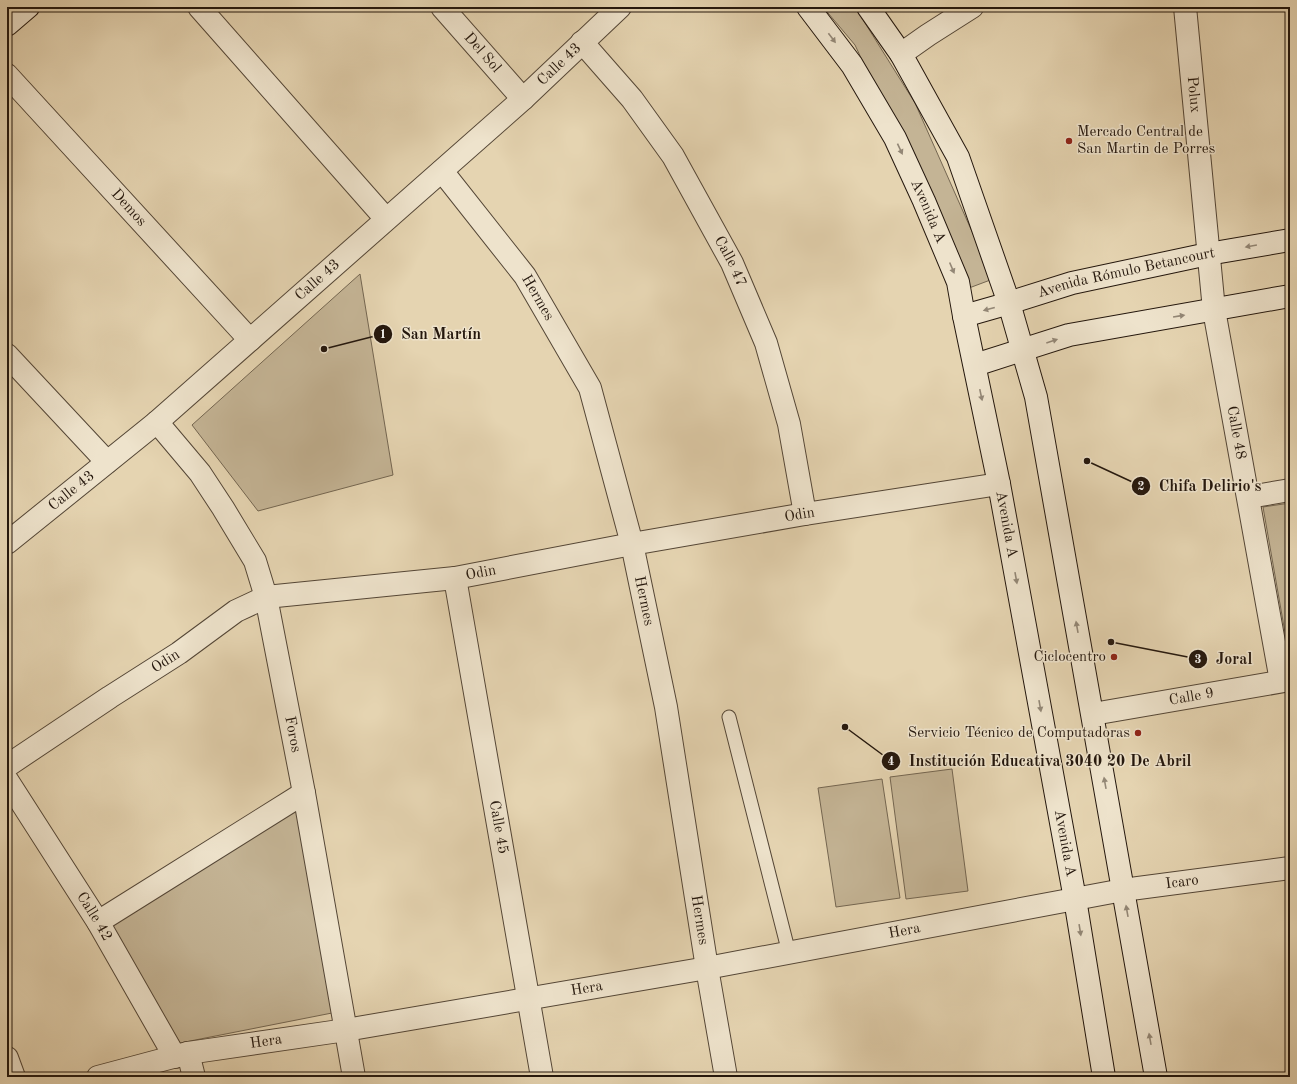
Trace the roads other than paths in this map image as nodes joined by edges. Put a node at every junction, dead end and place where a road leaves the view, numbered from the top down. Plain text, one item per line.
1 (28, 7) edge
2 (200, 7) edge
3 (442, 7) edge
4 (620, 7) edge
5 (808, 7) edge
6 (868, 7) edge
7 (972, 7) edge
8 (1185, 7) edge
9 (7, 25) edge
10 (582, 42) junction
11 (901, 54) junction
12 (7, 75) edge
13 (523, 99) junction
14 (442, 171) junction
15 (386, 220) junction
16 (1290, 240) edge
17 (1208, 254) junction
18 (1290, 296) edge
19 (1009, 303) junction
20 (1214, 310) junction
21 (964, 316) junction
22 (250, 340) junction
23 (1022, 350) junction
24 (7, 355) edge
25 (975, 365) junction
26 (157, 422) junction
27 (107, 462) junction
28 (999, 484) junction
29 (1290, 490) edge
30 (1249, 497) junction
31 (805, 514) junction
32 (7, 543) edge
33 (632, 544) junction
34 (454, 578) junction
35 (266, 597) junction
36 (1286, 681) edge
37 (1093, 714) junction
38 (729, 717) dead end
39 (7, 766) edge
40 (7, 780) edge
41 (304, 793) junction
42 (1290, 868) edge
43 (1123, 890) junction
44 (1075, 899) junction
45 (98, 922) junction
46 (790, 953) junction
47 (708, 968) junction
48 (528, 999) junction
49 (346, 1030) junction
50 (181, 1055) junction
51 (7, 1058) edge
52 (14, 1077) edge
53 (98, 1077) edge
54 (194, 1077) edge
55 (354, 1077) edge
56 (542, 1077) edge
57 (726, 1077) edge
58 (1104, 1077) edge
59 (1156, 1077) edge

1 - 9 street
2 - 15 street
3 - 13 street, Del Sol
4 - 10 street, Calle 43
5 -> 21 street, Avenida A
6 - 11 street
7 - 11 street
8 - 17 street, Polux
10 - 13 street, Calle 43
10 - 31 street, Calle 47
11 - 19 street
12 - 22 street, Demos
13 - 14 street, Calle 43
14 - 15 street, Calle 43
14 - 33 street, Hermes
15 - 22 street, Calle 43
16 -> 17 street, Avenida Rómulo Betancourt
17 - 19 street, Avenida Rómulo Betancourt
17 - 20 street, Calle 48
18 - 20 street
19 -> 21 street, Avenida Rómulo Betancourt
19 - 23 street
23 -> 20 street
20 - 30 street, Calle 48
21 - 25 street, Avenida A
22 - 26 street, Calle 43
23 - 25 street
37 -> 23 street
24 - 27 street
25 -> 28 street, Avenida A
26 - 27 street, Calle 43
26 - 35 street, Foros
27 - 32 street, Calle 43
28 - 31 street, Odin
28 -> 44 street, Avenida A
29 - 30 street
30 - 36 street, Calle 48
31 - 33 street, Odin
33 - 34 street, Odin
33 - 47 street, Hermes
34 - 35 street, Odin
34 - 48 street, Calle 45
35 - 39 street, Odin
35 - 41 street, Foros
36 - 37 street, Calle 9
43 -> 37 street
38 - 46 lane
40 - 45 street, Calle 42
41 - 45 street
41 - 49 street, Foros
42 - 43 street, Icaro
43 - 44 street, Icaro
59 -> 43 street
44 - 46 street, Hera
44 -> 58 street, Avenida A
45 - 50 street, Calle 42
46 - 47 street, Hera
47 - 48 street, Hera
47 - 57 street, Hermes
48 - 49 street, Hera
48 - 56 street, Calle 45
49 - 50 street, Hera
49 - 55 street, Foros
50 - 53 street, Hera
50 - 54 street, Calle 42
51 - 52 street

